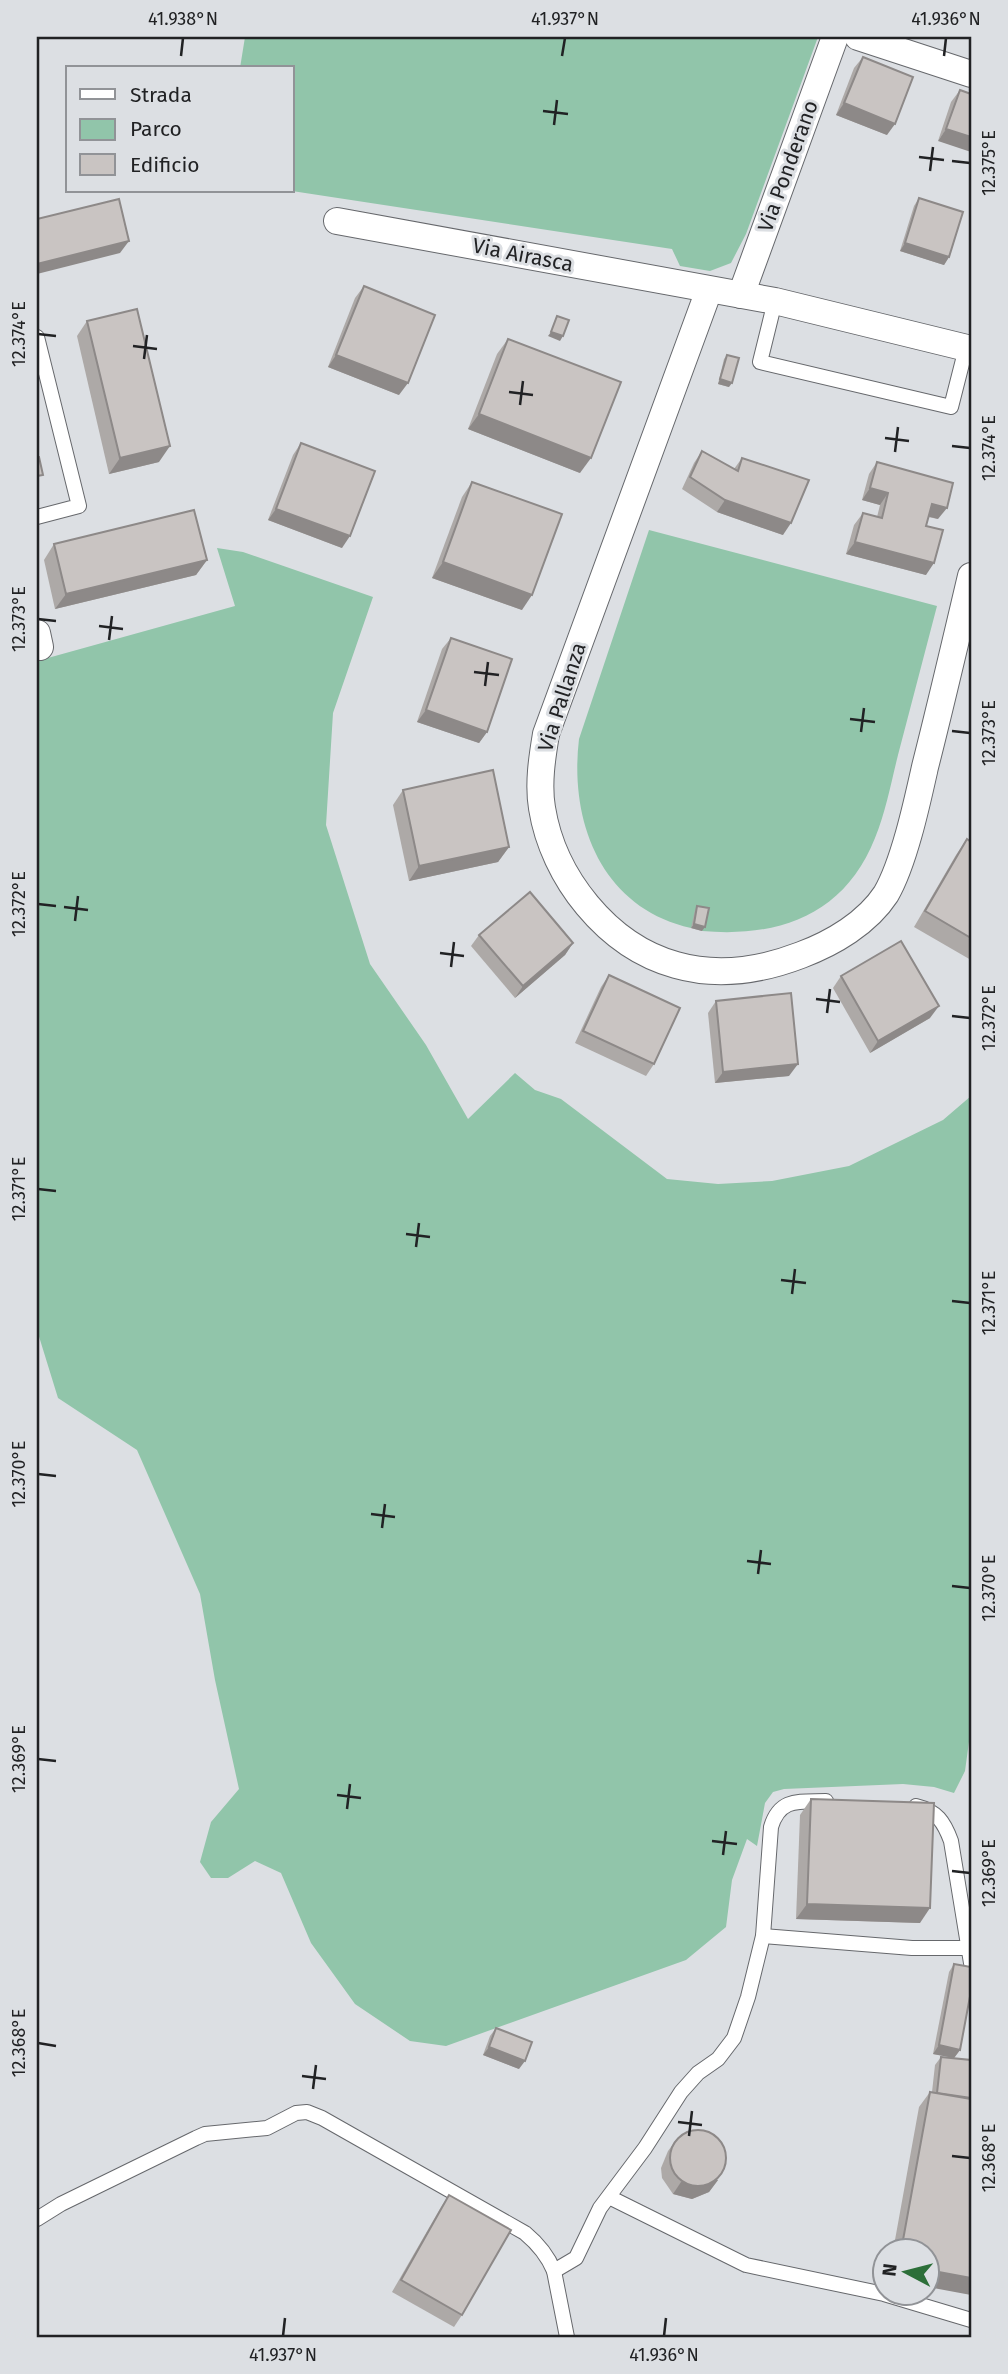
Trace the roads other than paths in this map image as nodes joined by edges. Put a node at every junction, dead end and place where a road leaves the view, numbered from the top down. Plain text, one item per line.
1 (835, 37) edge
2 (858, 37) edge
3 (971, 75) edge
4 (337, 220) dead end
5 (709, 290) junction
6 (741, 295) junction
7 (775, 301) junction
8 (37, 337) edge
9 (969, 348) edge
10 (37, 517) edge
11 (971, 576) edge
12 (839, 1801) edge
13 (900, 1804) edge
14 (763, 1936) junction
15 (967, 1948) junction
16 (971, 1963) edge
17 (609, 2197) junction
18 (37, 2219) edge
19 (554, 2271) junction
20 (971, 2320) edge
21 (567, 2337) edge

1 - 6 street, Via Ponderano
2 - 3 street
4 - 5 street, Via Airasca
5 - 6 street
5 - 11 street, Via Pallanza
6 - 7 street
7 - 9 street
7 - 9 lane
8 - 10 lane
12 - 14 lane
13 - 15 lane
14 - 15 lane
14 - 17 lane
15 - 16 lane
17 - 19 lane
17 - 20 lane
18 - 19 lane
19 - 21 lane

